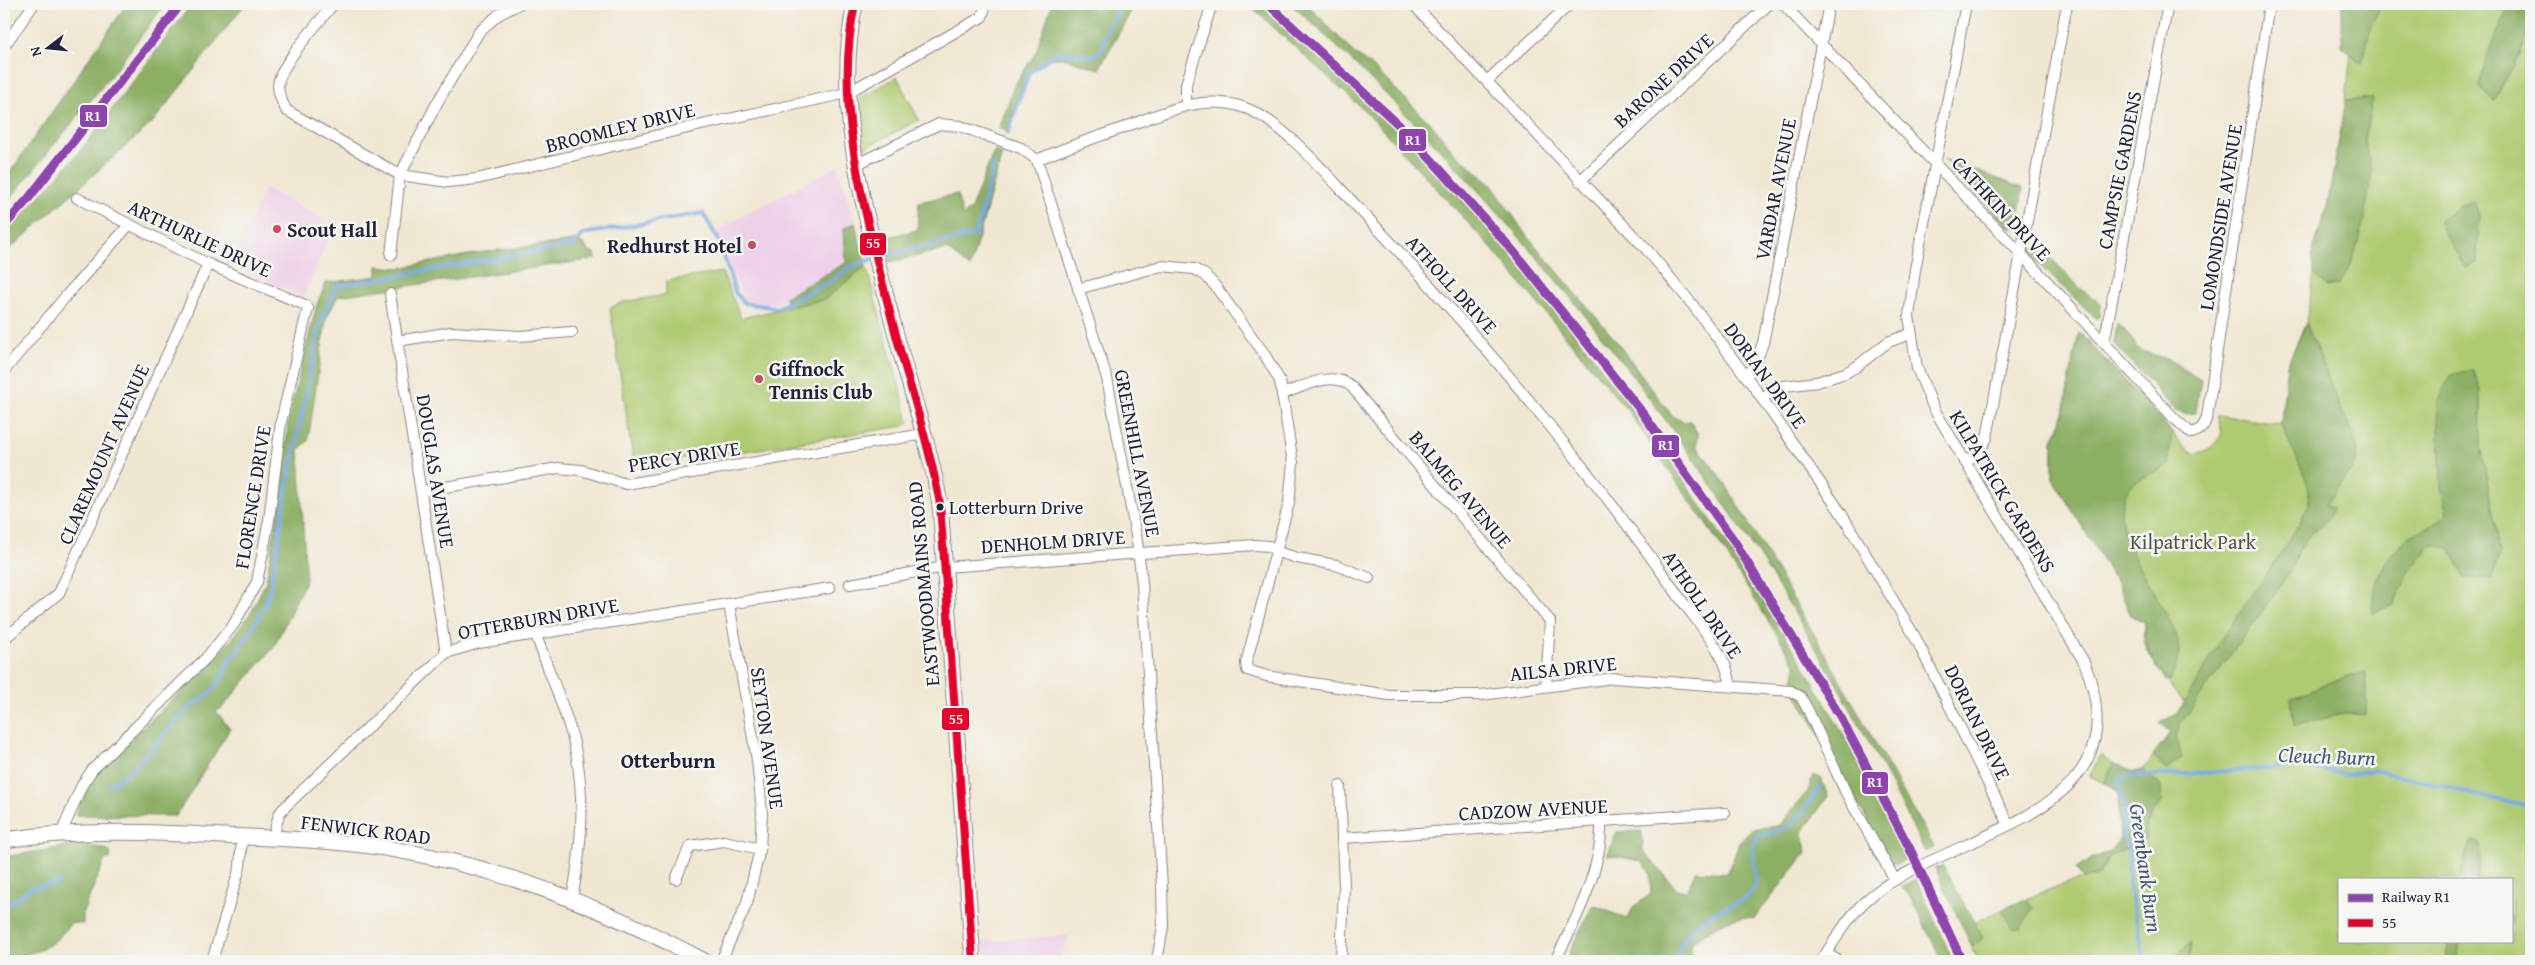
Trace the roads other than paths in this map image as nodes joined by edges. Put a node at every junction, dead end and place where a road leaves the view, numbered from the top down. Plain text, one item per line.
1 (34, 4) edge
2 (334, 4) edge
3 (519, 4) edge
4 (855, 4) edge
5 (986, 4) edge
6 (1212, 4) edge
7 (1413, 4) edge
8 (1570, 4) edge
9 (1769, 4) edge
10 (1783, 4) edge
11 (1829, 4) edge
12 (1966, 4) edge
13 (2067, 4) edge
14 (2168, 4) edge
15 (2269, 4) edge
16 (1820, 44) junction
17 (4, 46) edge
18 (1487, 81) junction
19 (848, 93) junction
20 (1186, 106) junction
21 (1037, 160) junction
22 (1936, 163) junction
23 (855, 165) junction
24 (400, 175) junction
25 (1580, 181) junction
26 (77, 198) dead end
27 (130, 225) junction
28 (2021, 254) junction
29 (391, 255) dead end
30 (208, 264) junction
31 (1078, 288) junction
32 (390, 294) dead end
33 (308, 308) joint
34 (572, 332) dead end
35 (1910, 334) junction
36 (398, 341) junction
37 (2104, 343) junction
38 (4, 371) edge
39 (1746, 376) junction
40 (1282, 394) junction
41 (1762, 399) junction
42 (2197, 432) joint
43 (924, 434) junction
44 (1966, 462) junction
45 (422, 491) junction
46 (1139, 552) junction
47 (1278, 552) junction
48 (945, 567) junction
49 (1369, 578) dead end
50 (850, 584) dead end
51 (830, 588) dead end
52 (729, 604) junction
53 (536, 634) junction
54 (4, 638) edge
55 (446, 653) junction
56 (1546, 686) junction
57 (1730, 686) junction
58 (1340, 786) dead end
59 (1726, 813) dead end
60 (1602, 823) junction
61 (2009, 824) junction
62 (61, 834) junction
63 (242, 837) junction
64 (272, 838) junction
65 (1342, 838) junction
66 (4, 840) edge
67 (760, 849) junction
68 (676, 879) dead end
69 (1894, 880) junction
70 (572, 899) junction
71 (1824, 957) edge
72 (212, 961) edge
73 (704, 961) edge
74 (722, 961) edge
75 (974, 961) edge
76 (1157, 961) edge
77 (1341, 961) edge
78 (1555, 961) edge
79 (1839, 961) edge

1 - 17 street
2 - 24 street
3 - 24 street
4 - 19 main road, EASTWOODMAINS ROAD
5 - 19 street, BROOMLEY DRIVE
6 - 20 street
7 - 18 street, DORIAN DRIVE
8 - 18 street
9 - 25 street, BARONE DRIVE
10 - 16 street, CATHKIN DRIVE
11 - 16 street, VARDAR AVENUE
12 - 22 street, KILPATRICK GARDENS
13 - 28 street
14 - 37 street, CAMPSIE GARDENS
15 - 42 street, LOMONDSIDE AVENUE
16 - 22 street, CATHKIN DRIVE
16 - 39 street, VARDAR AVENUE
18 - 25 street, DORIAN DRIVE
19 - 23 main road, EASTWOODMAINS ROAD
19 - 24 street, BROOMLEY DRIVE
20 - 21 street, ATHOLL DRIVE
20 - 57 street, ATHOLL DRIVE
21 - 23 street
21 - 31 street, GREENHILL AVENUE
22 - 28 street, CATHKIN DRIVE
22 - 35 street, KILPATRICK GARDENS
23 - 43 main road, EASTWOODMAINS ROAD
24 - 29 street
25 - 39 street, DORIAN DRIVE
26 - 27 street, ARTHURLIE DRIVE
27 - 30 street, ARTHURLIE DRIVE
27 - 38 street
28 - 37 street, CATHKIN DRIVE
28 - 44 street
30 - 33 street, ARTHURLIE DRIVE
30 - 54 street, CLAREMOUNT AVENUE
31 - 40 street
31 - 46 street, GREENHILL AVENUE
32 - 36 street, DOUGLAS AVENUE
33 - 62 street, FLORENCE DRIVE
34 - 36 street
35 - 41 street
35 - 44 street, KILPATRICK GARDENS
36 - 45 street, DOUGLAS AVENUE
37 - 42 street, CATHKIN DRIVE
39 - 41 street, DORIAN DRIVE
40 - 47 street
40 - 56 street, BALMEG AVENUE
41 - 61 street, DORIAN DRIVE
43 - 45 street, PERCY DRIVE
43 - 48 main road, EASTWOODMAINS ROAD
44 - 61 street, KILPATRICK GARDENS
45 - 55 street, DOUGLAS AVENUE
46 - 47 street, DENHOLM DRIVE
46 - 48 street, DENHOLM DRIVE
46 - 76 street, GREENHILL AVENUE
47 - 49 street, DENHOLM DRIVE
47 - 56 street, AILSA DRIVE
48 - 50 street
48 - 75 main road, EASTWOODMAINS ROAD
51 - 52 street, OTTERBURN DRIVE
52 - 53 street, OTTERBURN DRIVE
52 - 67 street, SEYTON AVENUE
53 - 55 street, OTTERBURN DRIVE
53 - 70 street
55 - 64 street, OTTERBURN DRIVE
56 - 57 street, AILSA DRIVE
57 - 69 street, AILSA DRIVE
58 - 65 street
59 - 60 street, CADZOW AVENUE
60 - 65 street, CADZOW AVENUE
60 - 78 street
61 - 69 street, KILPATRICK GARDENS
62 - 63 main road, FENWICK ROAD
62 - 66 main road, FENWICK ROAD
63 - 64 main road, FENWICK ROAD
63 - 72 street
64 - 70 main road, FENWICK ROAD
65 - 77 street
67 - 68 street
67 - 74 street, SEYTON AVENUE
69 - 71 street, KILPATRICK GARDENS
70 - 73 main road, FENWICK ROAD
71 - 79 street

